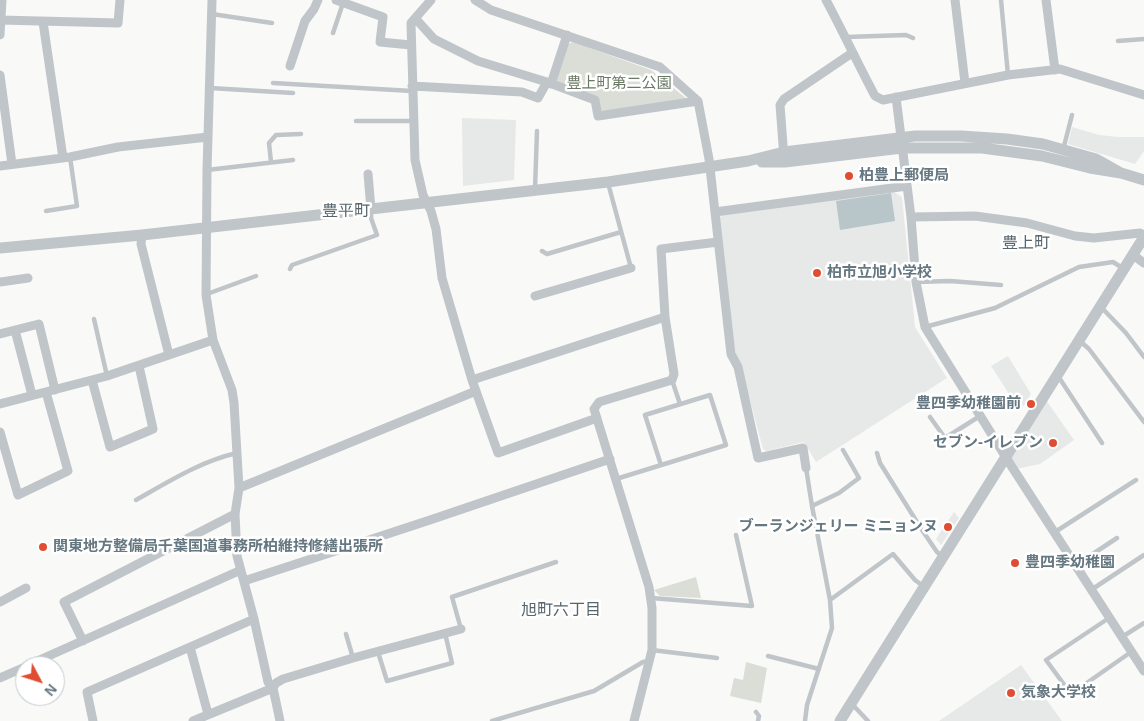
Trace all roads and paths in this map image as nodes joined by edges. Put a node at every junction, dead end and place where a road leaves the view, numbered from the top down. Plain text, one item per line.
1 (2, 0) edge
2 (120, 0) edge
3 (212, 0) edge
4 (318, 0) edge
5 (431, 0) edge
6 (475, 0) edge
7 (826, 0) edge
8 (955, 0) edge
9 (1001, 0) edge
10 (1046, 0) edge
11 (340, 1) edge
12 (212, 14) junction
13 (415, 18) junction
14 (1, 20) edge
15 (43, 22) junction
16 (272, 23) dead end
17 (333, 33) dead end
18 (0, 35) edge
19 (567, 35) junction
20 (846, 37) junction
21 (913, 38) dead end
22 (1144, 39) edge
23 (1118, 41) dead end
24 (411, 45) junction
25 (852, 53) junction
26 (290, 66) dead end
27 (1055, 70) junction
28 (0, 75) edge
29 (1008, 76) junction
30 (273, 83) dead end
31 (549, 83) junction
32 (965, 84) junction
33 (210, 88) junction
34 (412, 89) junction
35 (293, 93) dead end
36 (1144, 95) edge
37 (896, 97) junction
38 (698, 101) junction
39 (1072, 115) dead end
40 (356, 120) dead end
41 (415, 120) junction
42 (537, 131) dead end
43 (301, 134) dead end
44 (208, 137) junction
45 (901, 143) junction
46 (1061, 155) junction
47 (784, 157) junction
48 (66, 158) junction
49 (293, 160) dead end
50 (271, 162) junction
51 (12, 164) junction
52 (0, 166) edge
53 (710, 168) junction
54 (207, 170) junction
55 (368, 174) dead end
56 (1144, 180) edge
57 (608, 182) junction
58 (907, 186) junction
59 (535, 189) junction
60 (426, 202) junction
61 (370, 209) junction
62 (46, 211) dead end
63 (715, 212) junction
64 (911, 217) junction
65 (207, 228) junction
66 (621, 232) junction
67 (142, 235) junction
68 (1144, 236) edge
69 (718, 242) junction
70 (0, 248) edge
71 (542, 251) dead end
72 (1134, 255) junction
73 (1144, 263) edge
74 (631, 268) joint
75 (290, 269) dead end
76 (1125, 269) junction
77 (256, 276) dead end
78 (28, 278) dead end
79 (0, 282) edge
80 (916, 282) junction
81 (1001, 285) dead end
82 (206, 295) junction
83 (535, 296) dead end
84 (1101, 308) junction
85 (666, 317) junction
86 (94, 319) dead end
87 (925, 327) junction
88 (15, 330) junction
89 (0, 334) edge
90 (212, 340) junction
91 (1079, 340) junction
92 (169, 355) junction
93 (1144, 357) edge
94 (139, 366) junction
95 (107, 376) junction
96 (1056, 376) junction
97 (92, 380) junction
98 (472, 380) junction
99 (672, 380) junction
100 (51, 391) junction
101 (476, 391) junction
102 (32, 395) junction
103 (0, 404) edge
104 (680, 404) junction
105 (980, 416) junction
106 (930, 417) dead end
107 (597, 418) junction
108 (1144, 422) edge
109 (0, 432) edge
110 (1102, 443) dead end
111 (843, 450) dead end
112 (237, 453) junction
113 (877, 453) dead end
114 (1006, 457) junction
115 (610, 458) junction
116 (661, 465) junction
117 (806, 468) joint
118 (616, 479) junction
119 (1136, 480) dead end
120 (239, 488) junction
121 (136, 500) dead end
122 (812, 506) junction
123 (236, 514) junction
124 (1054, 532) junction
125 (736, 535) dead end
126 (1116, 538) dead end
127 (1144, 555) edge
128 (943, 556) junction
129 (556, 562) dead end
130 (1075, 566) junction
131 (241, 570) junction
132 (244, 581) junction
133 (924, 586) junction
134 (26, 588) dead end
135 (1091, 590) junction
136 (650, 598) junction
137 (830, 600) junction
138 (0, 602) edge
139 (1109, 618) junction
140 (254, 619) junction
141 (1144, 623) edge
142 (461, 629) joint
143 (346, 634) dead end
144 (445, 634) junction
145 (1121, 638) junction
146 (82, 641) junction
147 (190, 647) junction
148 (652, 650) junction
149 (378, 652) junction
150 (1131, 652) junction
151 (48, 656) edge
152 (768, 656) dead end
153 (353, 658) junction
154 (717, 658) dead end
155 (649, 661) junction
156 (819, 669) junction
157 (15, 671) edge
158 (1144, 671) edge
159 (0, 678) edge
160 (272, 688) junction
161 (851, 703) junction
162 (756, 712) dead end
163 (208, 714) junction
164 (93, 721) edge
165 (193, 721) edge
166 (280, 721) edge
167 (492, 721) edge
168 (634, 721) edge
169 (758, 721) edge
170 (805, 721) edge
171 (840, 721) edge
172 (868, 721) edge

1 - 14 street
2 - 15 street
3 - 12 street
4 - 26 street
5 - 13 street
6 - 19 street
7 - 20 street
8 - 32 street
9 - 29 lane
10 - 27 street
11 - 17 lane
11 - 24 street
12 - 16 lane
12 - 33 street
13 - 24 street
13 - 31 street
14 - 15 street
14 - 18 street
15 - 48 street
19 - 31 street
19 - 38 street
20 - 21 lane
20 - 25 street
22 - 23 lane
24 - 34 street
25 - 37 street
25 - 47 street
27 - 29 street
27 - 36 street
28 - 51 street
29 - 32 street
30 - 34 lane
31 - 34 street
31 - 38 street
32 - 37 street
33 - 35 lane
33 - 44 street
34 - 41 street
37 - 45 street
38 - 53 street
39 - 46 lane
40 - 41 lane
41 - 60 street
42 - 59 lane
43 - 50 lane
44 - 48 street
44 - 54 street
45 - 46 street
45 - 47 street
45 - 58 street
46 - 56 street
47 - 53 street
48 - 51 street
48 - 62 lane
49 - 50 lane
50 - 54 lane
51 - 52 street
53 - 57 street
53 - 63 street
54 - 65 street
55 - 61 street
57 - 59 street
57 - 66 lane
58 - 63 street
58 - 64 street
59 - 60 street
60 - 61 street
60 - 98 street
61 - 65 street
61 - 75 lane
63 - 69 street
64 - 68 street
64 - 80 street
65 - 67 street
65 - 82 street
66 - 71 lane
66 - 74 lane
67 - 70 street
67 - 92 street
68 - 72 street
69 - 85 street
69 - 117 street
72 - 73 street
72 - 76 street
74 - 83 street
76 - 84 street
76 - 87 lane
77 - 82 lane
78 - 79 street
80 - 81 lane
80 - 87 street
82 - 90 street
84 - 91 street
84 - 93 lane
85 - 98 street
85 - 99 street
86 - 95 lane
87 - 105 street
88 - 89 street
88 - 100 street
88 - 102 street
90 - 92 street
90 - 112 street
91 - 96 street
91 - 108 lane
92 - 94 street
94 - 95 street
94 - 97 street
95 - 97 street
96 - 110 lane
96 - 114 street
97 - 100 street
98 - 101 street
99 - 104 lane
99 - 107 street
100 - 102 street
100 - 109 street
101 - 107 street
101 - 120 street
102 - 103 street
104 - 116 lane
104 - 116 lane
105 - 106 lane
105 - 114 street
107 - 115 street
111 - 122 lane
112 - 120 street
112 - 121 lane
113 - 128 lane
114 - 124 street
114 - 128 street
115 - 118 street
115 - 132 street
116 - 118 lane
117 - 122 lane
118 - 136 street
119 - 124 lane
120 - 123 street
122 - 137 lane
123 - 131 street
123 - 146 street
124 - 130 street
125 - 136 lane
126 - 130 lane
127 - 135 lane
128 - 133 street
129 - 142 lane
130 - 135 street
131 - 132 street
131 - 146 street
132 - 140 street
133 - 137 lane
133 - 161 street
134 - 138 street
135 - 139 street
136 - 148 street
137 - 156 lane
139 - 145 street
139 - 150 lane
140 - 147 street
140 - 160 street
141 - 145 lane
142 - 144 street
143 - 153 lane
144 - 149 street
144 - 149 lane
145 - 150 street
146 - 151 street
147 - 163 street
147 - 164 street
148 - 154 lane
148 - 155 street
149 - 153 street
150 - 158 street
152 - 156 lane
153 - 160 street
155 - 167 lane
155 - 168 street
156 - 170 lane
157 - 159 street
160 - 163 street
160 - 166 street
161 - 171 street
161 - 172 lane
162 - 169 lane
163 - 165 street

